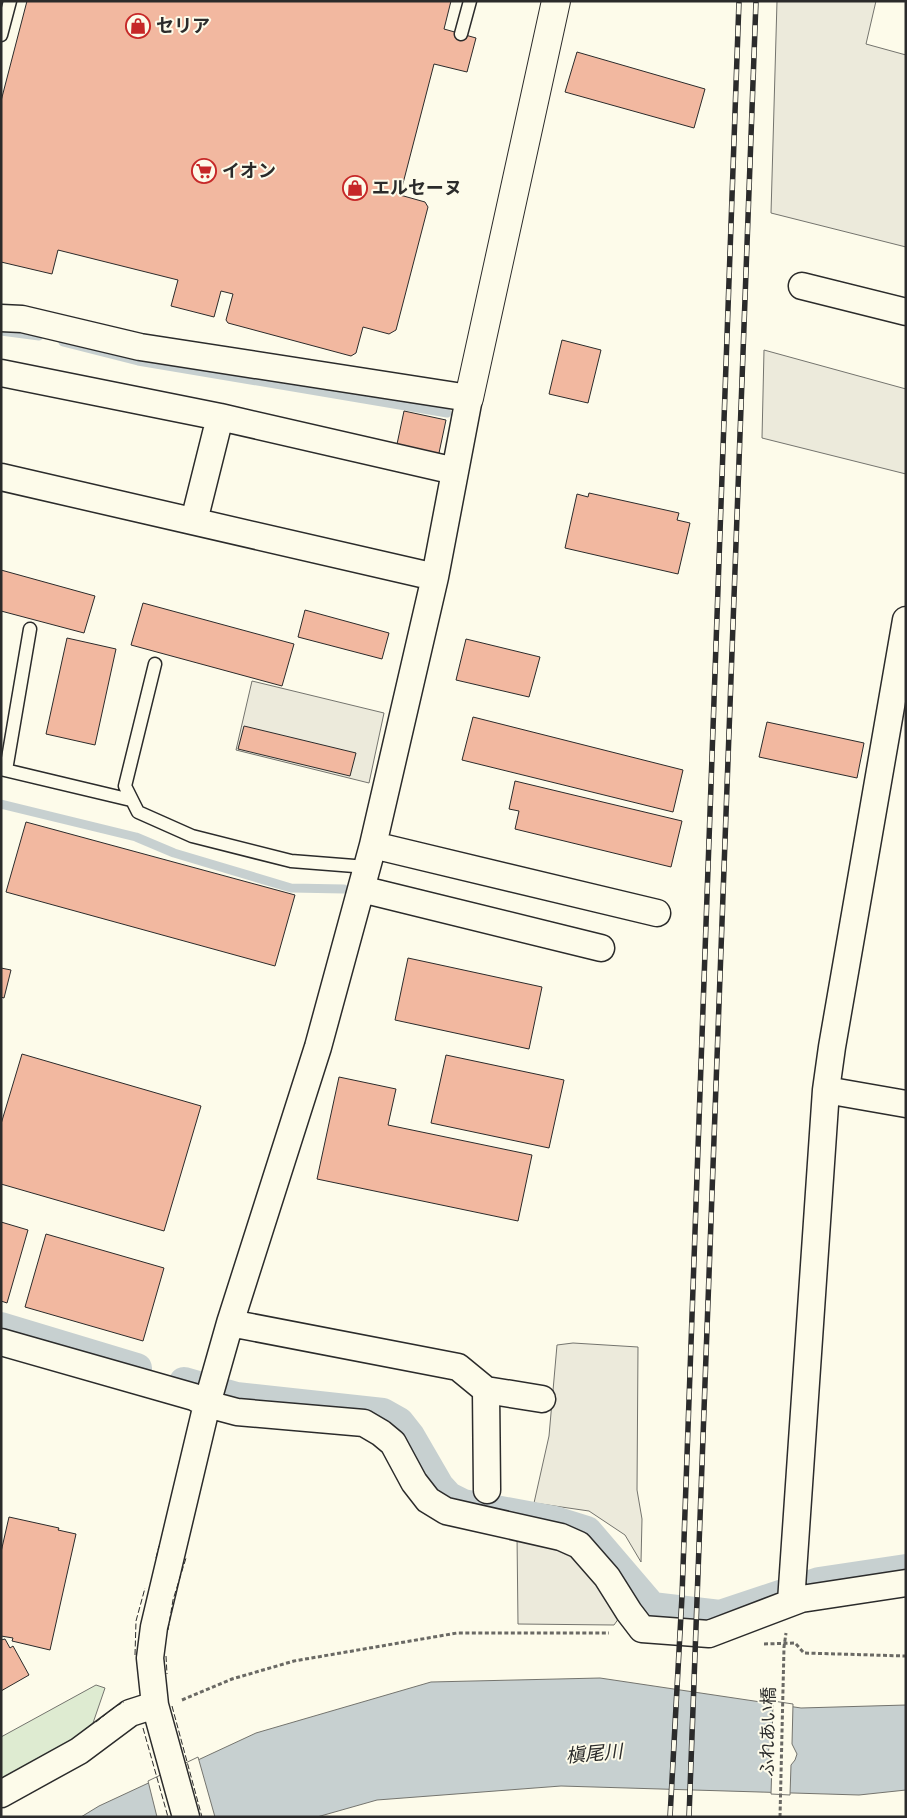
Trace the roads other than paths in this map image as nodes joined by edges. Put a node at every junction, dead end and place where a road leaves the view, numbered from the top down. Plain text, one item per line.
1 (10, 1) edge
2 (470, 1) edge
3 (556, 1) edge
4 (461, 34) dead end
5 (1, 35) edge
6 (802, 286) dead end
7 (906, 312) edge
8 (1, 318) edge
9 (1, 373) edge
10 (469, 398) junction
11 (220, 417) junction
12 (455, 471) junction
13 (1, 477) edge
14 (194, 521) junction
15 (435, 577) junction
16 (906, 620) edge
17 (30, 629) dead end
18 (903, 654) edge
19 (155, 664) dead end
20 (4, 769) edge
21 (131, 800) junction
22 (367, 867) junction
23 (657, 912) dead end
24 (600, 948) dead end
25 (826, 1090) junction
26 (906, 1104) edge
27 (230, 1323) junction
28 (1, 1342) edge
29 (486, 1390) junction
30 (542, 1398) dead end
31 (208, 1401) junction
32 (487, 1490) dead end
33 (906, 1583) edge
34 (792, 1592) junction
35 (163, 1709) junction
36 (1, 1794) edge
37 (186, 1817) edge

1 - 5 lane
2 - 4 lane
3 - 10 street
6 - 7 street
8 - 10 street
9 - 11 street
10 - 12 street
11 - 12 street
11 - 14 street
12 - 15 street
13 - 14 street
14 - 15 street
15 - 22 street
16 - 18 street
17 - 20 lane
18 - 25 street
19 - 21 lane
20 - 21 lane
21 - 22 lane
22 - 23 street
22 - 24 street
22 - 27 street
25 - 26 street
25 - 34 street
27 - 29 street
27 - 31 street
28 - 31 street
29 - 30 street
29 - 32 street
31 - 34 street
31 - 35 street
33 - 34 street
35 - 36 street
35 - 37 street

